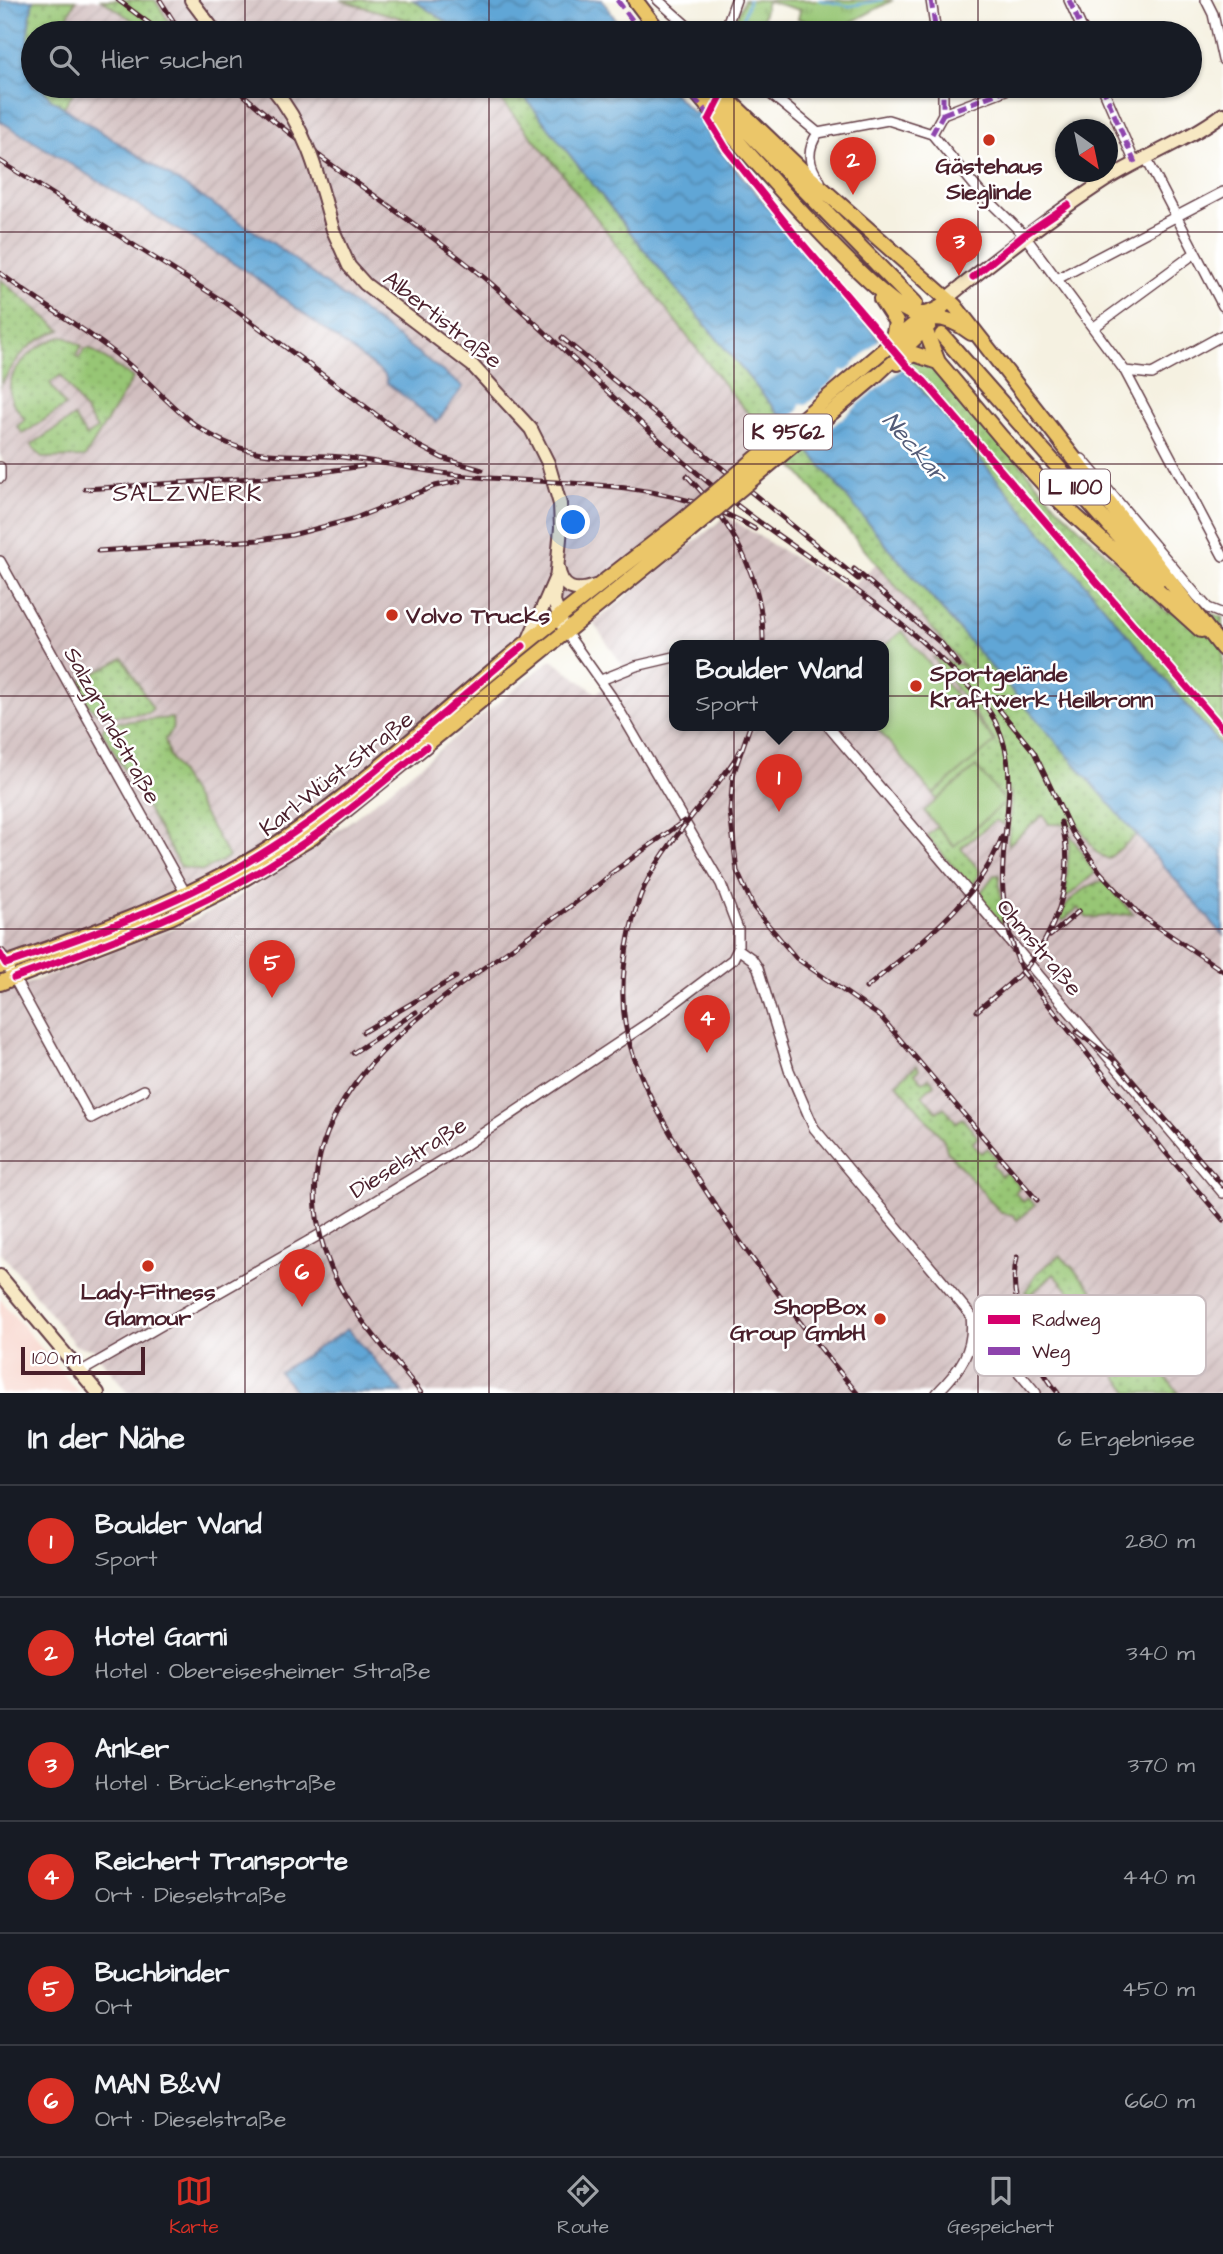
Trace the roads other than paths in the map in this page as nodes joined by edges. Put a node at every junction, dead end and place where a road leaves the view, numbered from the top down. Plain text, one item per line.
1 (191, 0) edge
2 (626, 0) edge
3 (635, 0) edge
4 (658, 0) edge
5 (736, 0) edge
6 (931, 0) edge
7 (1069, 0) edge
8 (1206, 0) edge
9 (207, 21) edge
10 (641, 21) edge
11 (651, 21) edge
12 (682, 21) edge
13 (728, 21) edge
14 (934, 21) edge
15 (1079, 21) edge
16 (1223, 60) edge
17 (281, 98) edge
18 (700, 98) edge
19 (715, 98) edge
20 (727, 98) edge
21 (776, 98) edge
22 (943, 98) edge
23 (985, 98) edge
24 (1108, 98) edge
25 (943, 114) junction
26 (1223, 114) edge
27 (818, 133) junction
28 (932, 134) junction
29 (1140, 161) junction
30 (1223, 191) edge
31 (843, 206) junction
32 (1175, 218) junction
33 (1024, 234) junction
34 (832, 242) junction
35 (1195, 253) junction
36 (1057, 279) junction
37 (915, 303) dead end
38 (1223, 306) edge
39 (933, 314) junction
40 (1093, 328) junction
41 (942, 335) dead end
42 (1223, 335) edge
43 (900, 351) junction
44 (938, 362) junction
45 (1125, 372) junction
46 (1022, 391) junction
47 (1048, 424) junction
48 (0, 467) edge
49 (0, 478) edge
50 (686, 526) junction
51 (1223, 556) edge
52 (557, 560) junction
53 (0, 561) edge
54 (555, 579) junction
55 (603, 582) junction
56 (1223, 614) edge
57 (558, 617) junction
58 (565, 631) junction
59 (1210, 638) junction
60 (523, 646) junction
61 (1223, 650) edge
62 (669, 658) edge
63 (601, 680) junction
64 (832, 731) edge
65 (189, 900) junction
66 (738, 949) junction
67 (2, 961) edge
68 (7, 981) edge
69 (144, 1090) dead end
70 (1223, 1192) edge
71 (0, 1276) edge
72 (970, 1314) junction
73 (974, 1319) edge
74 (79, 1372) junction
75 (1022, 1376) edge
76 (97, 1393) edge
77 (937, 1393) edge
78 (1036, 1393) edge

1 - 9 main road
2 - 10 main road
3 - 11 main road
4 - 12 street
5 - 13 street
6 - 14 street
7 - 15 street
8 - 16 street
17 - 52 main road, Albertistraße, bridge
18 - 34 main road
19 - 37 main road
20 - 31 main road
21 - 27 street
22 - 25 street
23 - 25 street
24 - 29 street
25 - 28 street
26 - 29 main road, K 9562
27 - 28 street
27 - 31 street
28 - 33 street
29 - 32 street
29 - 33 main road, K 9562
30 - 32 street
31 - 39 main road
32 - 35 street
32 - 36 street
33 - 36 street
33 - 39 main road, K 9562
34 - 39 main road
34 - 43 main road
35 - 38 street
35 - 40 street
36 - 40 street
39 - 43 main road, K 9562
39 - 44 main road
39 - 46 main road
39 - 46 main road
40 - 45 street
41 - 59 main road, L 1100
42 - 45 street
43 - 44 main road
43 - 50 main road, K 9562, bridge
43 - 50 main road, K 9562, bridge
44 - 59 main road
45 - 51 street
46 - 47 main road
47 - 56 street
47 - 61 main road
48 - 49 street
50 - 55 main road, K 9562
50 - 58 main road, K 9562
52 - 54 main road, Albertistraße
52 - 55 main road
53 - 65 street, Salzgrundstraße
54 - 57 main road, Albertistraße
54 - 60 main road
55 - 57 main road, K 9562
57 - 58 main road, Albertistraße
57 - 60 main road, Karl-Wüst-Straße / K 9562
58 - 63 street
58 - 65 main road, Karl-Wüst-Straße / K 9562
59 - 61 main road, L 1100
60 - 65 main road, Karl-Wüst-Straße / K 9562
62 - 63 street
63 - 66 street
64 - 70 street, Ohmstraße
65 - 67 main road, Karl-Wüst-Straße / K 9562
65 - 68 main road, Karl-Wüst-Straße / K 9562
66 - 72 street
66 - 74 street, Dieselstraße
67 - 68 street
68 - 69 street
71 - 74 main road
72 - 73 street
72 - 77 street
74 - 76 main road
75 - 78 street

